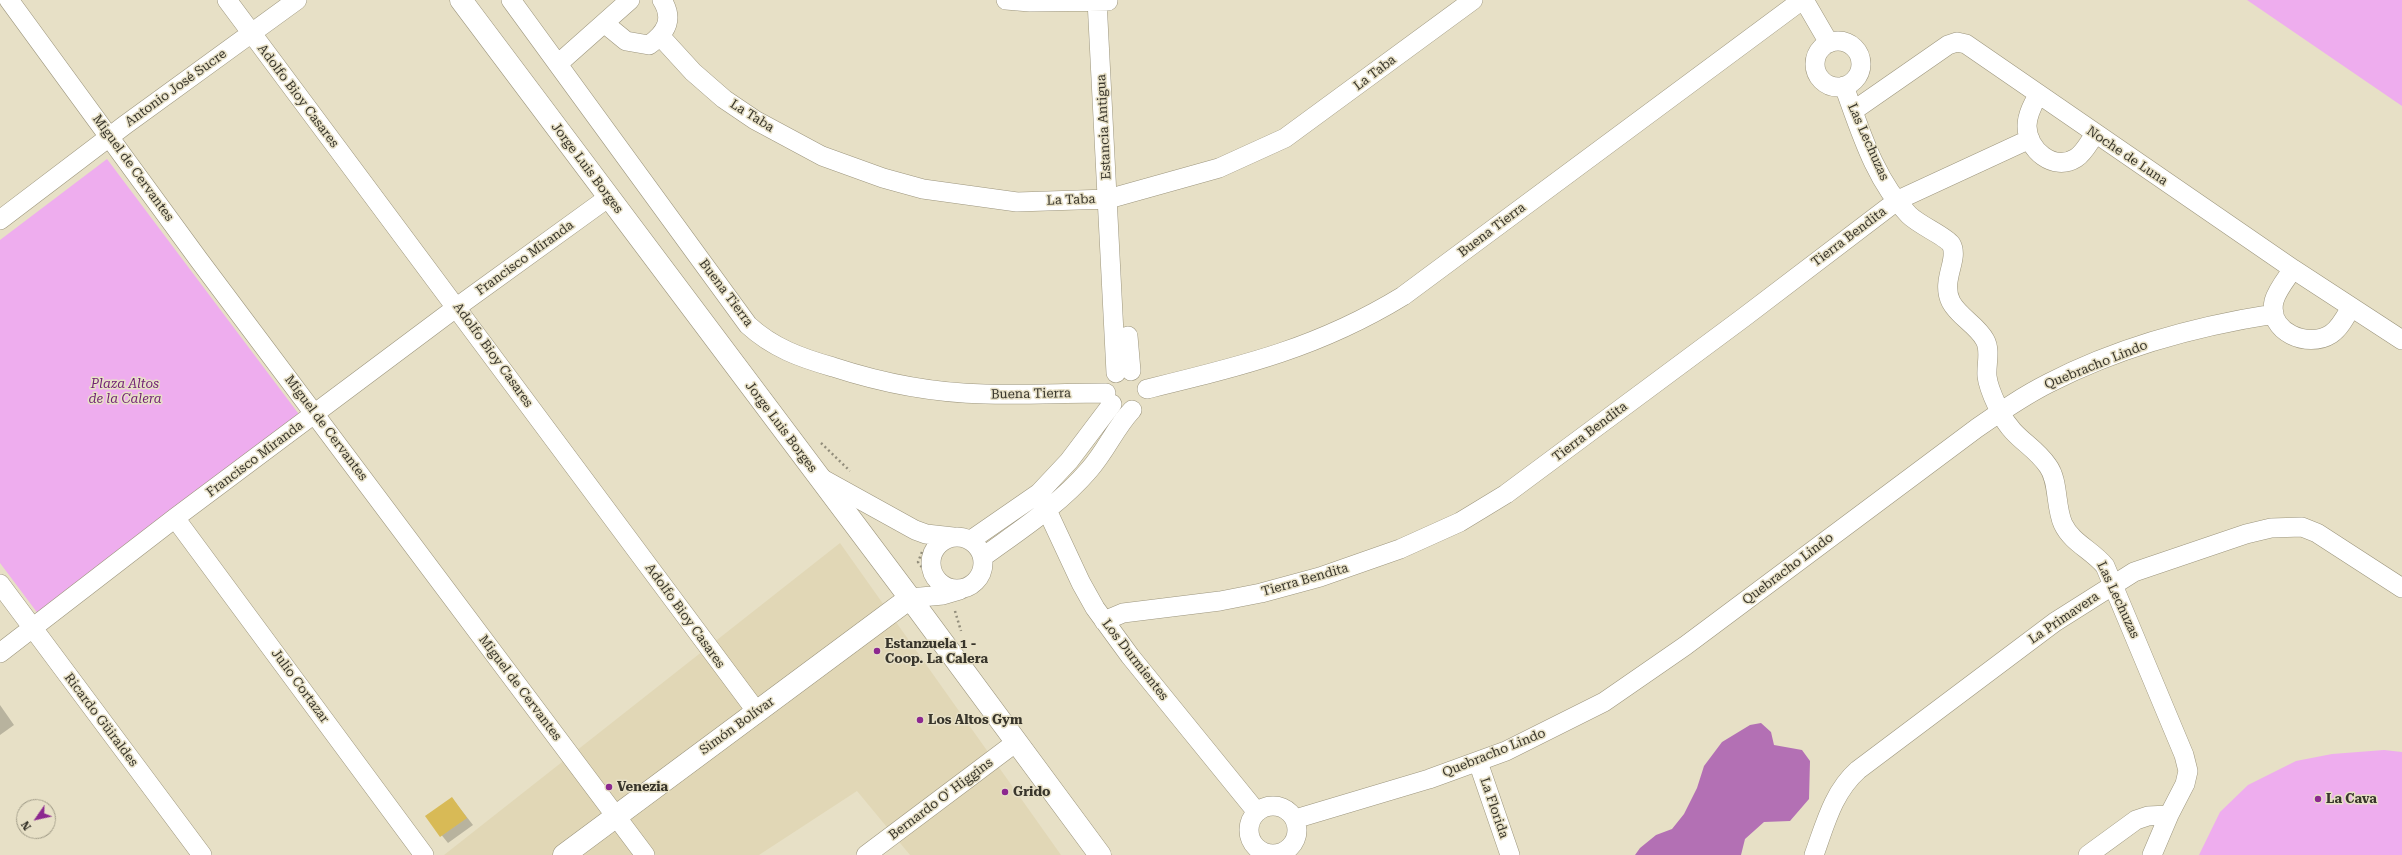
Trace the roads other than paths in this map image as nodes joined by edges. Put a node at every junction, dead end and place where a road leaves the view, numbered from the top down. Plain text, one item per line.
1 (9, 0) edge
2 (227, 0) edge
3 (297, 0) edge
4 (461, 0) edge
5 (511, 0) edge
6 (630, 0) edge
7 (662, 0) edge
8 (1006, 0) edge
9 (1473, 0) edge
10 (1803, 0) edge
11 (1102, 1) edge
12 (604, 23) junction
13 (251, 33) junction
14 (661, 37) junction
15 (1829, 43) junction
16 (559, 63) junction
17 (1844, 86) junction
18 (2038, 95) junction
19 (1853, 111) junction
20 (2095, 134) junction
21 (111, 137) junction
22 (2030, 139) junction
23 (609, 197) junction
24 (1113, 198) junction
25 (1898, 200) junction
26 (0, 220) edge
27 (2293, 269) junction
28 (457, 307) junction
29 (2351, 307) junction
30 (2274, 314) junction
31 (2402, 340) edge
32 (1124, 372) junction
33 (1146, 389) junction
34 (1109, 399) junction
35 (1132, 410) junction
36 (2000, 412) junction
37 (315, 414) junction
38 (819, 477) junction
39 (1039, 493) junction
40 (1047, 510) junction
41 (175, 518) junction
42 (962, 538) junction
43 (983, 557) junction
44 (933, 573) junction
45 (0, 584) edge
46 (2114, 584) junction
47 (2402, 588) edge
48 (960, 590) junction
49 (910, 598) junction
50 (1104, 621) junction
51 (33, 628) junction
52 (0, 653) edge
53 (756, 712) junction
54 (1015, 743) junction
55 (1478, 762) junction
56 (1256, 811) junction
57 (2169, 815) junction
58 (615, 816) junction
59 (1295, 820) junction
60 (1284, 854) edge
61 (202, 855) edge
62 (424, 855) edge
63 (564, 855) edge
64 (645, 855) edge
65 (866, 855) edge
66 (1100, 855) edge
67 (1510, 855) edge
68 (1814, 855) edge
69 (2088, 855) edge
70 (2152, 855) edge

1 - 21 street, Miguel de Cervantes
2 - 13 street, Adolfo Bioy Casares
3 - 13 street, Antonio José Sucre
4 - 23 street, Jorge Luis Borges
5 - 16 street, Buena Tierra
6 - 12 street
7 - 14 street
8 - 11 street
9 - 24 street, La Taba
10 - 15 street
10 - 33 street, Buena Tierra
11 - 24 street, Estancia Antigua
12 - 14 street
12 - 16 street
13 - 21 street, Antonio José Sucre
13 - 28 street, Adolfo Bioy Casares
14 - 24 street, La Taba
15 - 17 street, Las Lechuzas
15 - 17 street, Las Lechuzas
16 - 34 street, Buena Tierra
17 - 19 street, Las Lechuzas
18 - 19 street, Noche de Luna
18 - 20 street, Noche de Luna
18 - 22 street
19 - 25 street, Las Lechuzas
20 - 22 street
20 - 27 street, Noche de Luna
21 - 26 street, Antonio José Sucre
21 - 37 street, Miguel de Cervantes
22 - 25 street, Tierra Bendita
23 - 28 street, Francisco Miranda
23 - 38 street, Jorge Luis Borges
24 - 32 street, Estancia Antigua
25 - 36 street, Las Lechuzas
25 - 50 street, Tierra Bendita
27 - 29 street, Noche de Luna
27 - 30 street
28 - 37 street, Francisco Miranda
28 - 53 street, Adolfo Bioy Casares
29 - 30 street
29 - 31 street, Noche de Luna
30 - 36 street, Quebracho Lindo
32 - 33 street
32 - 34 street
33 - 35 street
34 - 35 street
34 - 39 street
35 - 40 street
36 - 46 street, Las Lechuzas
36 - 55 street, Quebracho Lindo
37 - 41 street, Francisco Miranda
37 - 58 street, Miguel de Cervantes
38 - 42 street
38 - 49 street, Jorge Luis Borges
39 - 40 street, Los Durmientes
39 - 42 street
40 - 43 street
40 - 50 street, Los Durmientes
41 - 51 street, Francisco Miranda
41 - 62 street, Julio Cortazar
42 - 43 street
42 - 44 street
43 - 48 street
44 - 48 street
44 - 49 street, Simón Bolívar
45 - 51 street, Ricardo Güiraldes
46 - 47 street, La Primavera
46 - 57 street, Las Lechuzas
46 - 68 street, La Primavera
48 - 49 street
49 - 53 street, Simón Bolívar
49 - 54 street, Jorge Luis Borges
50 - 56 street, Los Durmientes
51 - 52 street, Francisco Miranda
51 - 61 street, Ricardo Güiraldes
53 - 58 street, Simón Bolívar
54 - 65 street, Bernardo O' Higgins
54 - 66 street, Jorge Luis Borges
55 - 59 street, Quebracho Lindo
55 - 67 street, La Florida
56 - 59 street
56 - 60 street
57 - 69 street
57 - 70 street, Las Lechuzas
58 - 63 street, Simón Bolívar
58 - 64 street, Miguel de Cervantes
59 - 60 street

